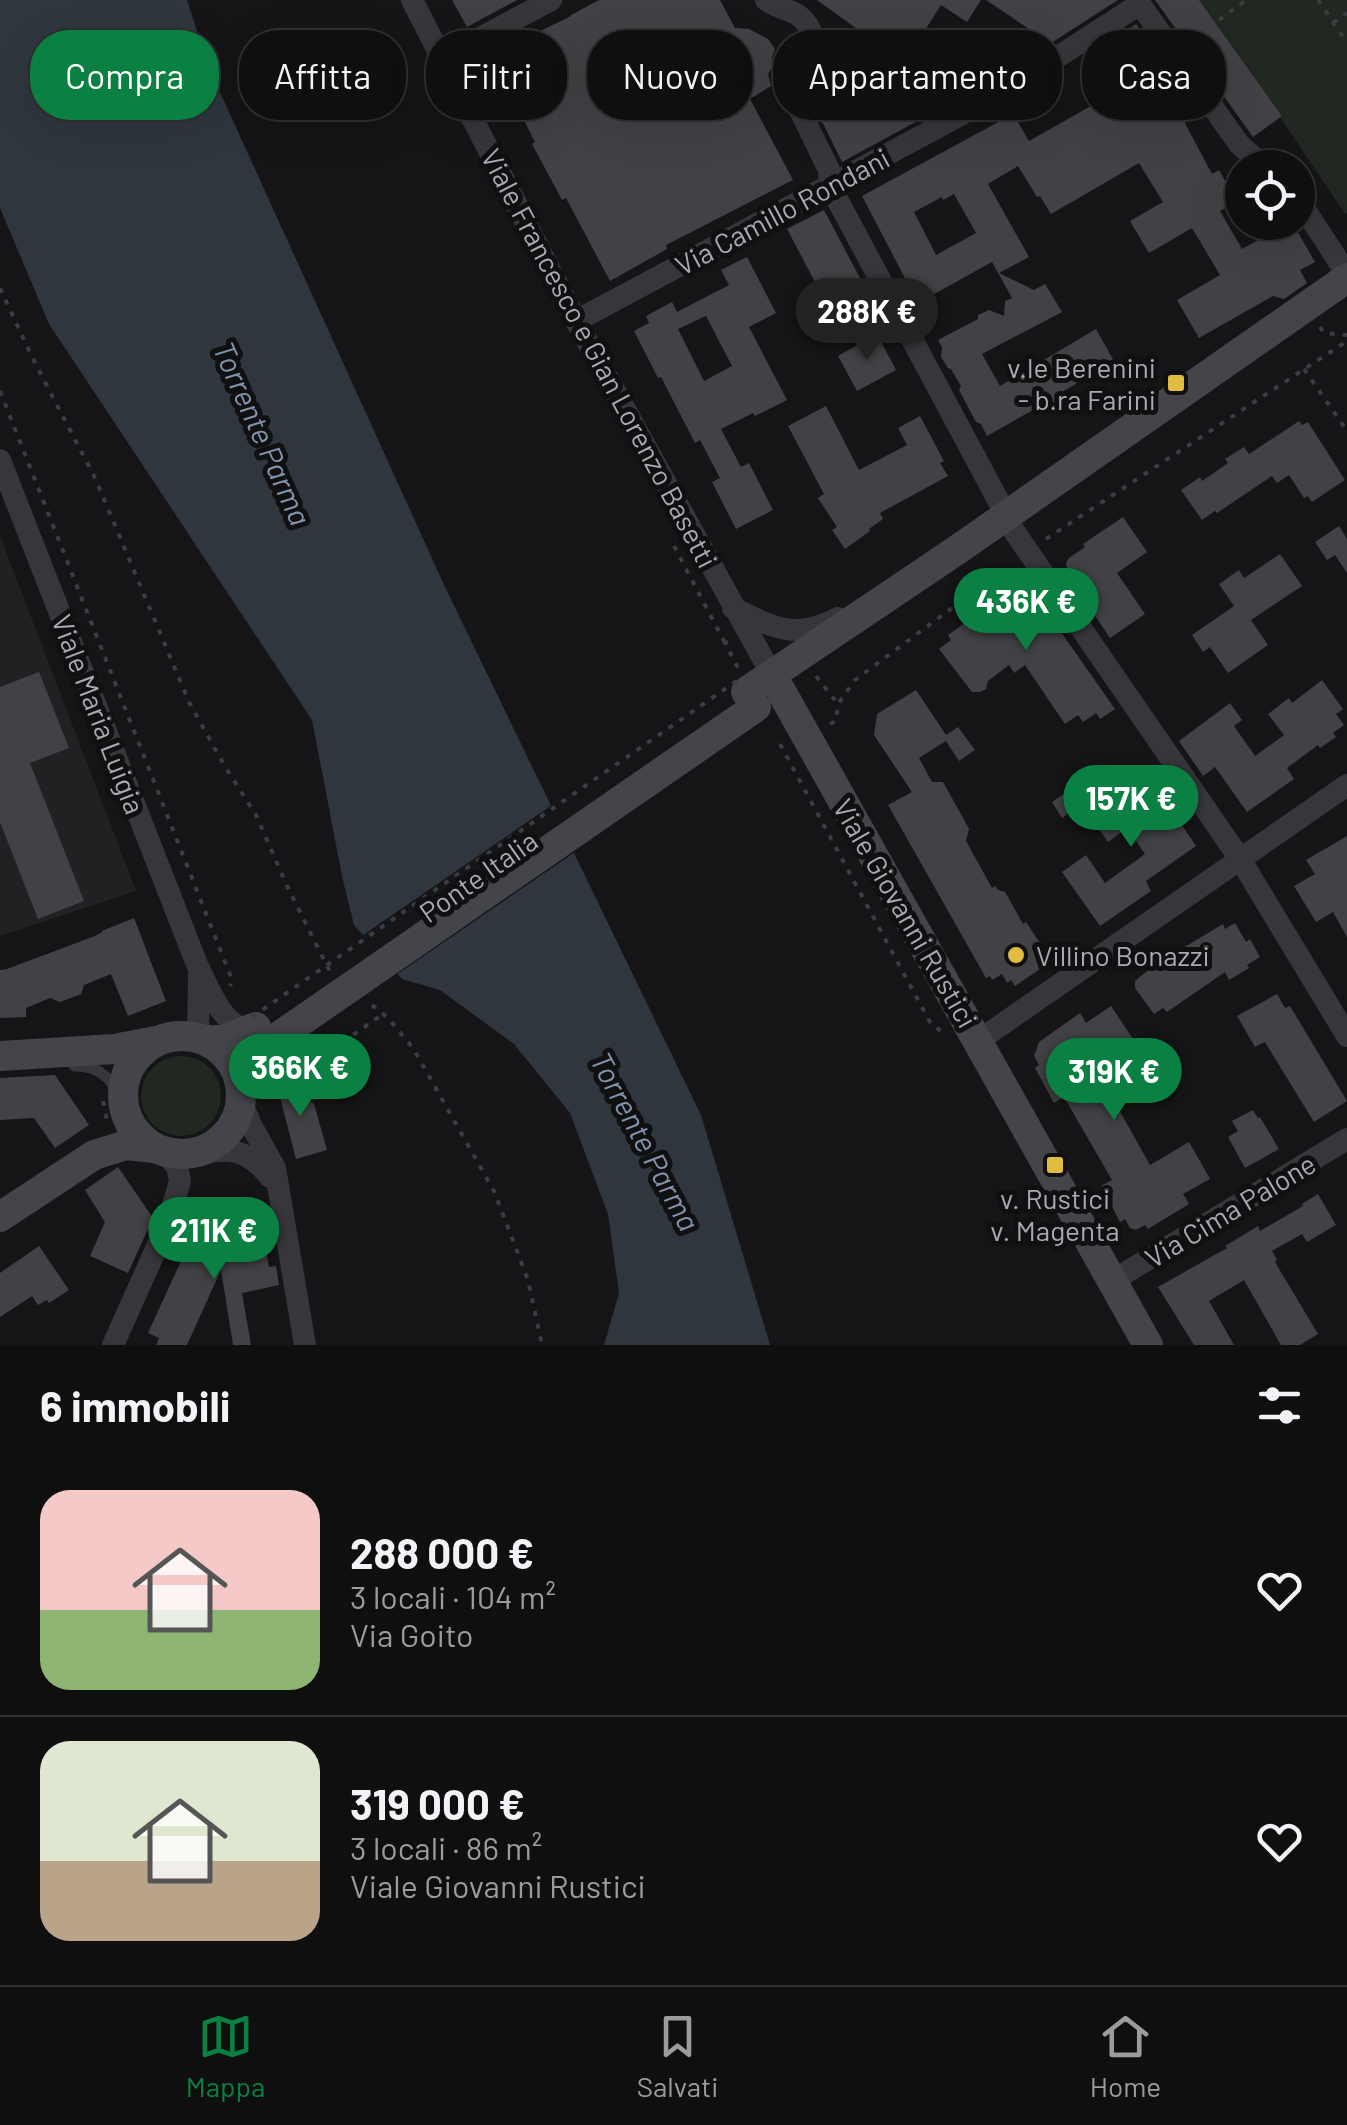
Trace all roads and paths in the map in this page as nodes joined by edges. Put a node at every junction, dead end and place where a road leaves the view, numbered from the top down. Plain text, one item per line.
1 (412, 0) edge
2 (552, 0) edge
3 (766, 0) edge
4 (1246, 0) edge
5 (1318, 0) edge
6 (1138, 2) edge
7 (1347, 13) edge
8 (1219, 20) dead end
9 (1333, 22) junction
10 (428, 30) edge
11 (496, 30) edge
12 (1347, 43) edge
13 (474, 120) edge
14 (1246, 150) edge
15 (830, 186) junction
16 (1315, 226) edge
17 (1347, 276) edge
18 (0, 288) edge
19 (1347, 304) edge
20 (576, 321) junction
21 (1347, 341) edge
22 (1304, 369) junction
23 (1347, 419) edge
24 (1340, 424) junction
25 (1347, 431) edge
26 (0, 460) edge
27 (1016, 532) junction
28 (957, 550) junction
29 (733, 608) junction
30 (746, 631) junction
31 (755, 686) junction
32 (790, 745) junction
33 (1347, 786) edge
34 (1240, 859) junction
35 (198, 967) junction
36 (337, 981) dead end
37 (369, 1003) dead end
38 (383, 1014) junction
39 (942, 1032) dead end
40 (1347, 1036) edge
41 (261, 1037) junction
42 (190, 1039) junction
43 (978, 1040) junction
44 (0, 1056) edge
45 (68, 1066) dead end
46 (240, 1091) junction
47 (124, 1110) junction
48 (1347, 1139) edge
49 (170, 1151) junction
50 (278, 1193) junction
51 (0, 1216) edge
52 (1112, 1281) junction
53 (113, 1345) edge
54 (305, 1345) edge
55 (542, 1345) edge
56 (1148, 1345) edge

1 - 10 street, Viale Francesco e Gian Lorenzo Basetti
2 - 11 street
3 - 15 street
4 - 8 path
5 - 9 path
6 - 14 street
6 - 15 street, Via Camillo Rondani
7 - 9 path
9 - 12 path
13 - 20 street, Viale Francesco e Gian Lorenzo Basetti
15 - 20 street, Via Camillo Rondani
15 - 27 street
16 - 17 street
17 - 27 main road
18 - 36 path
19 - 27 main road
20 - 29 street, Viale Francesco e Gian Lorenzo Basetti
21 - 22 path
22 - 24 path
22 - 27 path
23 - 24 path
24 - 25 path
26 - 35 street, Viale Maria Luigia
27 - 28 main road
27 - 31 main road
27 - 32 path
27 - 34 street
28 - 29 street
28 - 31 main road
29 - 30 street, Viale Francesco e Gian Lorenzo Basetti
30 - 31 street, Viale Francesco e Gian Lorenzo Basetti
30 - 31 path
31 - 32 main road, Viale Giovanni Rustici
31 - 41 main road, Ponte Italia
31 - 41 path, bridge
32 - 39 path
32 - 43 main road, Viale Giovanni Rustici
33 - 34 street
34 - 40 street
34 - 43 street
35 - 41 street, Viale Maria Luigia
35 - 42 street, Viale Maria Luigia
37 - 38 path
38 - 41 path
38 - 55 path
41 - 42 main road, Ponte Italia
41 - 46 main road, Ponte Italia
42 - 44 main road, Ponte Italia
42 - 46 main road
42 - 47 main road
43 - 52 main road, Viale Giovanni Rustici
45 - 47 lane
46 - 49 main road
46 - 50 street
47 - 49 main road
48 - 52 street, Via Cima Palone
49 - 50 street
49 - 51 main road
49 - 53 street
50 - 54 street
52 - 56 main road, Viale Giovanni Rustici

